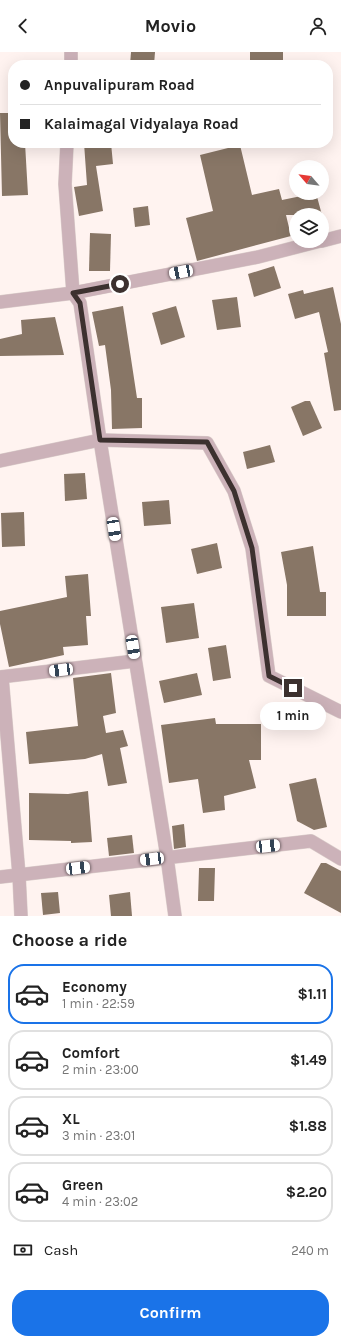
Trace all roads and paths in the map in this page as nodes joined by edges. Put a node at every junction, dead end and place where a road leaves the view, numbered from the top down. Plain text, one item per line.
1 (67, 148) edge
2 (341, 236) edge
3 (329, 239) edge
4 (293, 248) edge
5 (73, 293) junction
6 (0, 302) edge
7 (100, 440) junction
8 (0, 461) edge
9 (136, 661) junction
10 (1, 677) edge
11 (341, 712) edge
12 (167, 857) junction
13 (341, 859) edge
14 (19, 875) junction
15 (0, 877) edge
16 (21, 916) edge
17 (175, 916) edge

1 - 5 street
2 - 3 street
4 - 5 street
5 - 6 street
5 - 7 street
7 - 8 street
7 - 9 street
7 - 11 street
9 - 10 street
9 - 12 street
10 - 14 street
12 - 13 street
12 - 14 street
12 - 17 street
14 - 15 street
14 - 16 street

